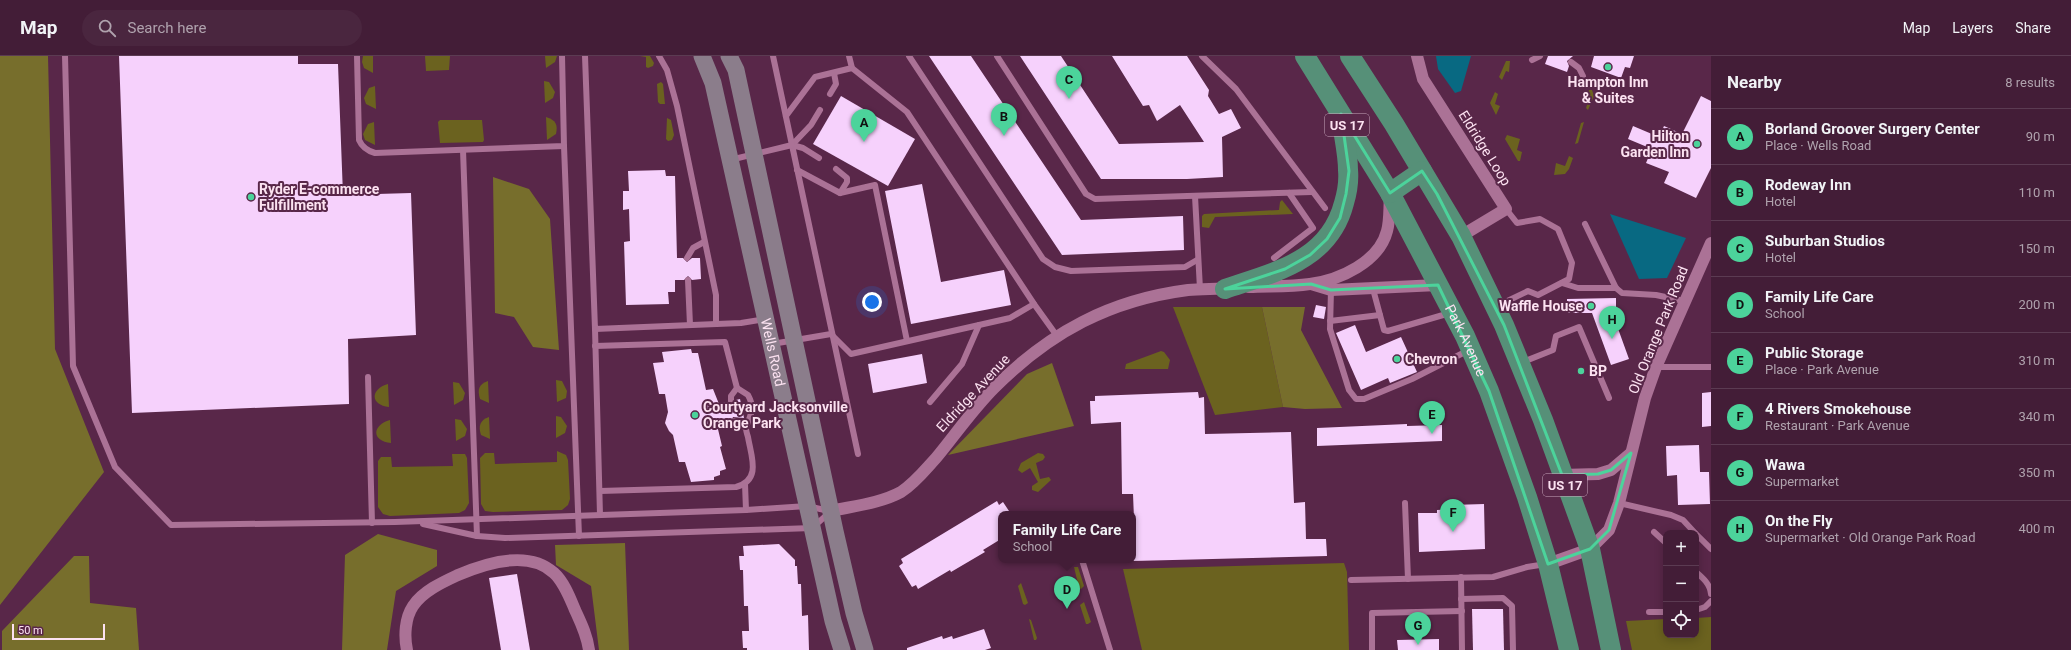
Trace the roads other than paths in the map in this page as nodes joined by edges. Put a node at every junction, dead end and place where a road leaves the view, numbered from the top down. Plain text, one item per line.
1 (65, 56) edge
2 (356, 56) edge
3 (562, 56) edge
4 (585, 56) edge
5 (659, 56) edge
6 (702, 56) edge
7 (729, 56) edge
8 (773, 56) edge
9 (849, 56) edge
10 (909, 56) edge
11 (997, 56) edge
12 (1202, 56) edge
13 (1304, 56) edge
14 (1350, 56) edge
15 (1417, 56) edge
16 (1540, 56) edge
17 (1532, 60) dead end
18 (1571, 62) dead end
19 (852, 68) junction
20 (834, 73) junction
21 (1583, 76) dead end
22 (830, 94) dead end
23 (820, 110) dead end
24 (1341, 114) junction
25 (786, 116) junction
26 (792, 145) junction
27 (564, 146) junction
28 (463, 150) junction
29 (754, 153) junction
30 (819, 158) dead end
31 (730, 160) junction
32 (836, 169) dead end
33 (797, 170) junction
34 (1422, 171) junction
35 (1312, 192) junction
36 (840, 193) junction
37 (1289, 193) junction
38 (1390, 193) junction
39 (1195, 196) junction
40 (1325, 208) dead end
41 (1506, 209) junction
42 (1585, 224) dead end
43 (1461, 236) junction
44 (704, 242) junction
45 (1711, 243) edge
46 (687, 258) dead end
47 (1274, 258) dead end
48 (1198, 260) junction
49 (688, 280) dead end
50 (1562, 283) junction
51 (1311, 284) junction
52 (1438, 285) junction
53 (1616, 288) junction
54 (1200, 289) junction
55 (1225, 289) junction
56 (1373, 289) junction
57 (1330, 290) junction
58 (1684, 301) junction
59 (1034, 304) junction
60 (1495, 306) junction
61 (1453, 312) junction
62 (1380, 315) junction
63 (765, 319) junction
64 (1330, 321) junction
65 (716, 324) junction
66 (690, 325) junction
67 (979, 325) junction
68 (595, 329) junction
69 (831, 334) junction
70 (1057, 336) junction
71 (795, 340) junction
72 (907, 341) junction
73 (771, 344) junction
74 (595, 346) junction
75 (1471, 350) junction
76 (1520, 363) junction
77 (1656, 366) junction
78 (1711, 367) edge
79 (368, 377) dead end
80 (737, 388) junction
81 (1608, 398) dead end
82 (731, 401) dead end
83 (930, 402) dead end
84 (735, 421) dead end
85 (746, 428) junction
86 (1632, 453) junction
87 (858, 454) dead end
88 (1562, 475) junction
89 (745, 484) junction
90 (600, 490) junction
91 (1404, 503) dead end
92 (1619, 503) junction
93 (808, 506) junction
94 (746, 510) junction
95 (831, 511) junction
96 (600, 515) junction
97 (578, 516) junction
98 (476, 520) junction
99 (414, 522) junction
100 (372, 523) junction
101 (812, 528) junction
102 (1693, 530) edge
103 (1654, 532) dead end
104 (477, 536) junction
105 (578, 536) junction
106 (1699, 536) edge
107 (1663, 541) edge
108 (1590, 549) junction
109 (1711, 549) edge
110 (1083, 563) edge
111 (1548, 564) junction
112 (1699, 575) edge
113 (1461, 577) junction
114 (1408, 579) junction
115 (1351, 580) dead end
116 (1711, 594) edge
117 (1461, 599) junction
118 (1711, 601) edge
119 (1699, 609) edge
120 (1462, 611) junction
121 (1649, 612) dead end
122 (1663, 612) edge
123 (407, 650) edge
124 (589, 650) edge
125 (842, 650) edge
126 (865, 650) edge
127 (1110, 650) edge
128 (1372, 650) edge
129 (1462, 650) edge
130 (1513, 650) edge
131 (1569, 650) edge
132 (1611, 650) edge

1 - 100 lane
2 - 28 lane
3 - 27 lane
4 - 68 lane
5 - 44 lane
6 - 31 main road, Wells Road
7 - 29 main road, Wells Road
8 - 25 lane
9 - 19 lane
10 - 48 lane
11 - 39 lane
12 - 35 lane
13 - 24 highway, Park Avenue / US 17
14 - 34 highway, US 17
15 - 41 street, Eldridge Loop
16 - 17 lane
18 - 21 lane
19 - 20 lane
19 - 59 lane
20 - 22 lane
20 - 25 lane
23 - 26 lane
24 - 38 highway, Park Avenue / US 17
24 - 55 highway
25 - 26 lane
26 - 29 lane
26 - 30 lane
26 - 33 lane
27 - 28 lane
27 - 97 lane
28 - 98 lane
29 - 31 lane
29 - 71 main road, Wells Road
31 - 63 main road, Wells Road
32 - 36 lane
33 - 36 lane
33 - 69 lane
34 - 38 highway
34 - 43 highway, US 17
35 - 37 lane
35 - 40 lane
36 - 72 lane
37 - 39 lane
37 - 47 lane
38 - 51 street, Eldridge Avenue
38 - 52 highway, Park Avenue / US 17
39 - 48 lane
41 - 43 street
41 - 50 lane
42 - 53 lane
43 - 60 highway, US 17
44 - 46 lane
44 - 65 lane
45 - 58 street, Old Orange Park Road
48 - 54 lane
49 - 66 lane
50 - 53 lane
50 - 60 lane
51 - 55 street, Eldridge Avenue
51 - 57 street, Eldridge Avenue
52 - 56 street, Eldridge Avenue
52 - 61 highway, Park Avenue / US 17
53 - 58 lane
54 - 55 street, Eldridge Avenue
54 - 70 street, Eldridge Avenue
56 - 57 street, Eldridge Avenue
56 - 62 lane
57 - 64 lane
58 - 77 street, Old Orange Park Road
59 - 67 lane
59 - 70 lane
60 - 76 highway, US 17
61 - 62 lane
61 - 75 highway, Park Avenue / US 17
62 - 64 lane
63 - 65 lane
63 - 73 main road, Wells Road
64 - 75 lane
65 - 66 lane
66 - 68 lane
67 - 72 lane
67 - 83 lane
68 - 74 lane
69 - 71 lane
69 - 72 lane
69 - 87 lane
70 - 95 street, Eldridge Avenue
71 - 73 lane
71 - 95 main road, Wells Road
73 - 93 main road, Wells Road
74 - 80 lane
74 - 90 lane
75 - 111 highway, Park Avenue / US 17
76 - 81 lane
76 - 88 highway, US 17
77 - 78 lane
77 - 86 street, Old Orange Park Road
79 - 100 lane
80 - 82 lane
80 - 85 lane
84 - 85 lane
85 - 89 lane
86 - 88 street
86 - 92 street, Old Orange Park Road
88 - 108 highway, US 17
89 - 90 lane
89 - 94 lane
90 - 96 lane
91 - 114 lane
92 - 102 lane
92 - 108 street, Old Orange Park Road
93 - 94 lane
93 - 95 lane
93 - 101 main road, Wells Road
94 - 96 lane
95 - 101 lane
95 - 126 main road, Wells Road
96 - 97 lane
97 - 98 lane
97 - 105 lane
98 - 99 lane
98 - 104 lane
99 - 100 lane
99 - 104 lane
101 - 105 lane
101 - 125 main road, Wells Road
103 - 107 lane
104 - 105 lane
106 - 109 lane
108 - 111 street, Old Orange Park Road
108 - 132 highway, US 17
110 - 127 lane
111 - 113 lane
111 - 131 highway, Park Avenue / US 17
112 - 116 lane
113 - 114 lane
113 - 117 lane
114 - 115 lane
117 - 120 lane
117 - 130 lane
118 - 119 lane
120 - 128 lane
120 - 129 lane
121 - 122 lane
123 - 124 street

